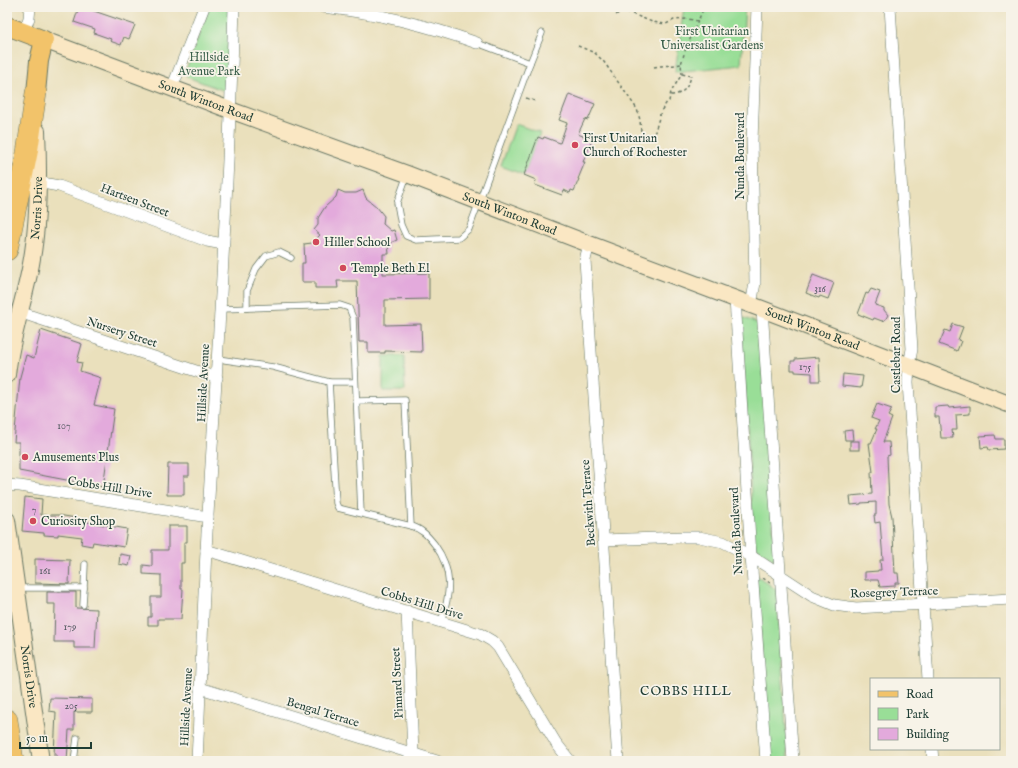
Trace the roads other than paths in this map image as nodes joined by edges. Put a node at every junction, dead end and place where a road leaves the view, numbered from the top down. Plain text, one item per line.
1 (30, 7) edge
2 (204, 7) edge
3 (234, 7) edge
4 (323, 7) edge
5 (757, 7) edge
6 (890, 7) edge
7 (17, 29) edge
8 (542, 33) dead end
9 (44, 40) junction
10 (477, 43) joint
11 (530, 63) junction
12 (172, 88) junction
13 (36, 93) junction
14 (230, 110) junction
15 (407, 174) junction
16 (37, 182) junction
17 (479, 202) junction
18 (223, 244) junction
19 (589, 244) junction
20 (7, 250) edge
21 (291, 258) dead end
22 (735, 299) junction
23 (757, 307) junction
24 (246, 308) junction
25 (221, 309) junction
26 (19, 312) junction
27 (218, 359) junction
28 (909, 365) junction
29 (7, 375) edge
30 (217, 378) junction
31 (329, 382) junction
32 (355, 382) junction
33 (356, 401) junction
34 (1011, 404) edge
35 (7, 485) edge
36 (361, 513) junction
37 (208, 517) junction
38 (7, 520) edge
39 (411, 526) junction
40 (603, 540) junction
41 (206, 550) junction
42 (751, 556) junction
43 (85, 564) dead end
44 (781, 576) junction
45 (16, 588) junction
46 (84, 588) junction
47 (1011, 599) edge
48 (83, 605) dead end
49 (923, 605) junction
50 (407, 611) junction
51 (441, 622) junction
52 (928, 678) edge
53 (200, 688) junction
54 (7, 720) edge
55 (77, 738) dead end
56 (932, 750) edge
57 (413, 753) junction
58 (13, 761) edge
59 (41, 761) edge
60 (74, 761) edge
61 (197, 761) edge
62 (437, 761) edge
63 (570, 761) edge
64 (618, 761) edge
65 (766, 761) edge
66 (793, 761) edge
67 (933, 761) edge

1 - 7 street
2 - 12 street
3 - 14 street, Hillside Avenue
4 - 10 street
5 - 23 street, Nunda Boulevard
6 - 28 street, Castlebar Road
7 - 9 main road, South Winton Road
8 - 11 lane
9 - 12 main road, South Winton Road
9 - 13 main road, Norris Drive
10 - 11 lane
11 - 17 lane
12 - 14 main road, South Winton Road
13 - 16 main road, Norris Drive
13 - 20 highway
14 - 15 main road, South Winton Road
14 - 18 street, Hillside Avenue
15 - 17 main road, South Winton Road
15 - 17 lane
16 - 18 street, Hartsen Street
16 - 26 main road, Norris Drive
17 - 19 main road, South Winton Road
18 - 25 street, Hillside Avenue
19 - 22 main road, South Winton Road
19 - 40 street, Beckwith Terrace
21 - 24 lane
22 - 23 main road, South Winton Road
22 - 42 street, Nunda Boulevard
23 - 28 main road, South Winton Road
23 - 44 street, Nunda Boulevard
24 - 25 lane
24 - 32 lane
25 - 27 street, Hillside Avenue
26 - 29 main road, Norris Drive
26 - 30 street, Nursery Street
27 - 30 street, Hillside Avenue
27 - 31 lane
28 - 34 main road, South Winton Road
28 - 49 street, Castlebar Road
30 - 37 street, Hillside Avenue
31 - 32 lane
31 - 36 lane
32 - 33 lane
33 - 36 lane
33 - 39 lane
35 - 37 street, Cobbs Hill Drive
36 - 39 lane
37 - 41 street, Hillside Avenue
38 - 45 main road, Norris Drive
39 - 51 lane
40 - 42 street, Rosegrey Terrace
40 - 64 street, Beckwith Terrace
41 - 50 street, Cobbs Hill Drive
41 - 53 street, Hillside Avenue
42 - 44 street, Rosegrey Terrace
42 - 65 street, Nunda Boulevard
43 - 46 lane
44 - 49 street, Rosegrey Terrace
44 - 66 street, Nunda Boulevard
45 - 46 lane
45 - 59 main road, Norris Drive
46 - 48 lane
47 - 49 street, Rosegrey Terrace
49 - 52 street, Castlebar Road
50 - 51 street, Cobbs Hill Drive
50 - 57 street, Pinnard Street
51 - 63 street, Cobbs Hill Drive
53 - 57 street, Bengal Terrace
53 - 61 street, Hillside Avenue
54 - 58 highway
55 - 60 lane
56 - 67 street
57 - 62 street, Bengal Terrace

